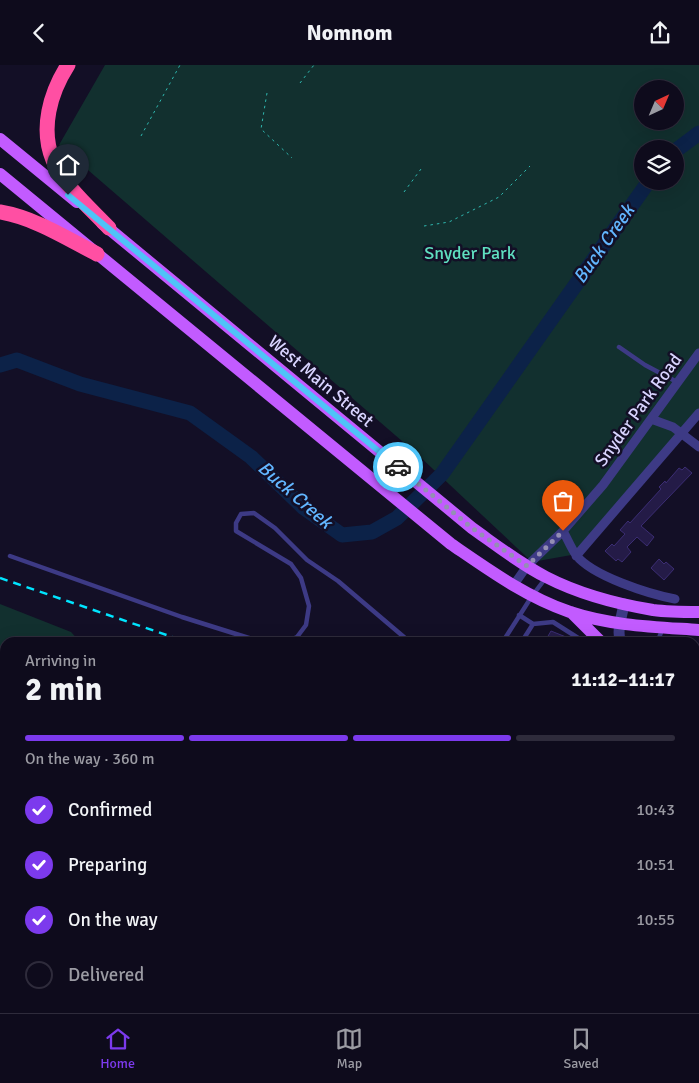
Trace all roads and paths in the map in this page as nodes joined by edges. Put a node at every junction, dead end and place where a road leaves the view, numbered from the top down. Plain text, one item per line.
1 (68, 65) edge
2 (180, 65) edge
3 (314, 65) edge
4 (300, 83) dead end
5 (267, 93) dead end
6 (142, 136) dead end
7 (0, 139) edge
8 (292, 158) dead end
9 (530, 166) dead end
10 (421, 169) dead end
11 (0, 174) edge
12 (404, 192) dead end
13 (0, 212) edge
14 (424, 227) dead end
15 (108, 228) junction
16 (97, 254) junction
17 (619, 347) dead end
18 (699, 353) edge
19 (677, 382) junction
20 (699, 413) edge
21 (651, 419) junction
22 (681, 433) junction
23 (699, 447) edge
24 (563, 531) junction
25 (10, 556) dead end
26 (576, 556) junction
27 (527, 566) junction
28 (546, 577) junction
29 (514, 586) junction
30 (532, 596) junction
31 (675, 599) dead end
32 (624, 604) junction
33 (571, 612) junction
34 (699, 612) edge
35 (519, 615) junction
36 (533, 624) junction
37 (620, 624) junction
38 (663, 628) junction
39 (699, 630) edge
40 (246, 637) edge
41 (297, 637) edge
42 (404, 637) edge
43 (506, 637) edge
44 (524, 637) edge
45 (585, 637) edge
46 (591, 637) edge
47 (619, 637) edge
48 (660, 637) edge

1 - 15 highway
2 - 6 path
3 - 4 path
5 - 8 path
7 - 15 main road, West Main Street
9 - 14 path
10 - 12 path
11 - 16 main road
13 - 16 highway
15 - 27 main road, West Main Street
16 - 29 main road
17 - 19 lane
18 - 19 street, Snyder Park Road
19 - 21 street, Snyder Park Road
20 - 22 street
21 - 22 street
21 - 24 street, Snyder Park Road
22 - 23 street
22 - 26 street
24 - 26 street
24 - 27 street, Snyder Park Road
25 - 40 lane
26 - 31 street
27 - 28 main road, West Main Street
27 - 29 street, Snyder Park Road
28 - 30 lane
28 - 32 main road, West Main Street
29 - 30 main road
30 - 33 main road
30 - 35 lane
32 - 34 main road, West Main Street
32 - 37 street
33 - 37 main road
33 - 46 main road
35 - 36 lane
35 - 43 lane
36 - 44 lane
36 - 45 lane
37 - 38 main road
37 - 47 street
38 - 39 main road
38 - 48 lane
41 - 42 lane

